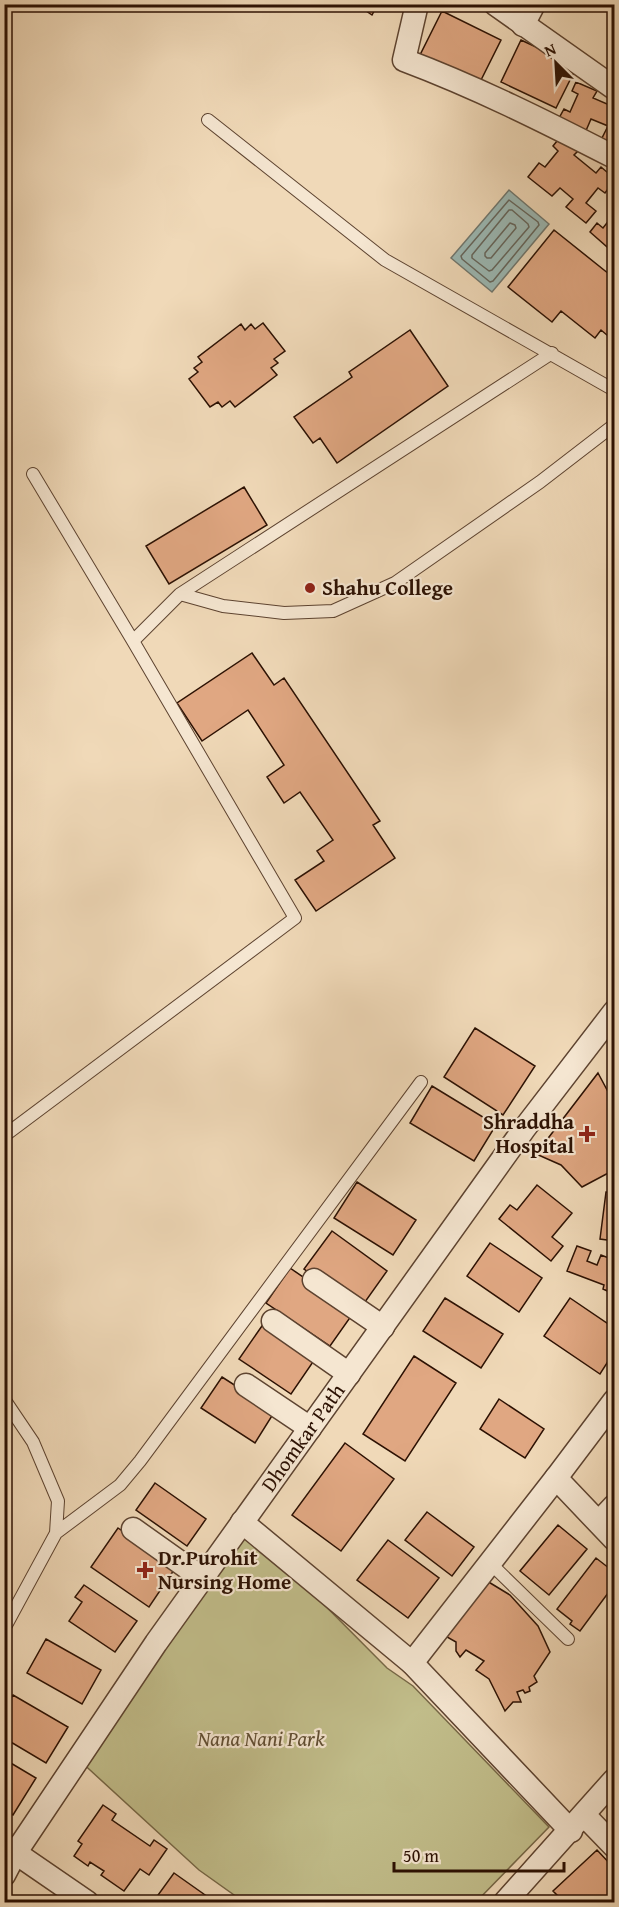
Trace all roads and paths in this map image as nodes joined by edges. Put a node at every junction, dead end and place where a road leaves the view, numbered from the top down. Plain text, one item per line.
1 (417, 4) edge
2 (495, 4) edge
3 (534, 4) edge
4 (523, 25) junction
5 (615, 88) edge
6 (208, 120) dead end
7 (615, 157) edge
8 (552, 353) junction
9 (615, 390) edge
10 (615, 425) edge
11 (33, 474) dead end
12 (180, 594) junction
13 (133, 641) junction
14 (614, 1012) edge
15 (421, 1082) dead end
16 (4, 1136) edge
17 (314, 1280) dead end
18 (273, 1321) dead end
19 (382, 1327) junction
20 (349, 1374) junction
21 (246, 1385) dead end
22 (4, 1398) edge
23 (615, 1401) edge
24 (310, 1428) junction
25 (556, 1478) junction
26 (607, 1514) edge
27 (242, 1522) junction
28 (133, 1529) dead end
29 (56, 1533) junction
30 (615, 1539) edge
31 (490, 1563) junction
32 (202, 1578) junction
33 (4, 1629) edge
34 (568, 1639) dead end
35 (412, 1663) junction
36 (615, 1780) edge
37 (577, 1823) junction
38 (615, 1846) edge
39 (10, 1848) edge
40 (4, 1875) edge
41 (87, 1902) edge
42 (505, 1902) edge

1 - 7 street
2 - 4 street
3 - 4 street
4 - 5 street
6 - 8 lane
8 - 9 lane
8 - 12 lane
10 - 12 lane
11 - 13 lane
12 - 13 lane
13 - 16 lane
14 - 19 street, Dhomkar Path
15 - 29 lane
17 - 19 street
18 - 20 street
19 - 20 street, Dhomkar Path
20 - 24 street, Dhomkar Path
21 - 24 street
22 - 29 lane
23 - 25 street
24 - 27 street, Dhomkar Path
25 - 26 street
25 - 31 street
26 - 30 street
27 - 32 street, Dhomkar Path
27 - 35 street
28 - 32 street
29 - 33 lane
31 - 34 lane
31 - 35 street
32 - 39 street, Dhomkar Path
35 - 37 street
36 - 37 street
37 - 38 street
37 - 42 street
39 - 40 street, Dhomkar Path
39 - 41 street

